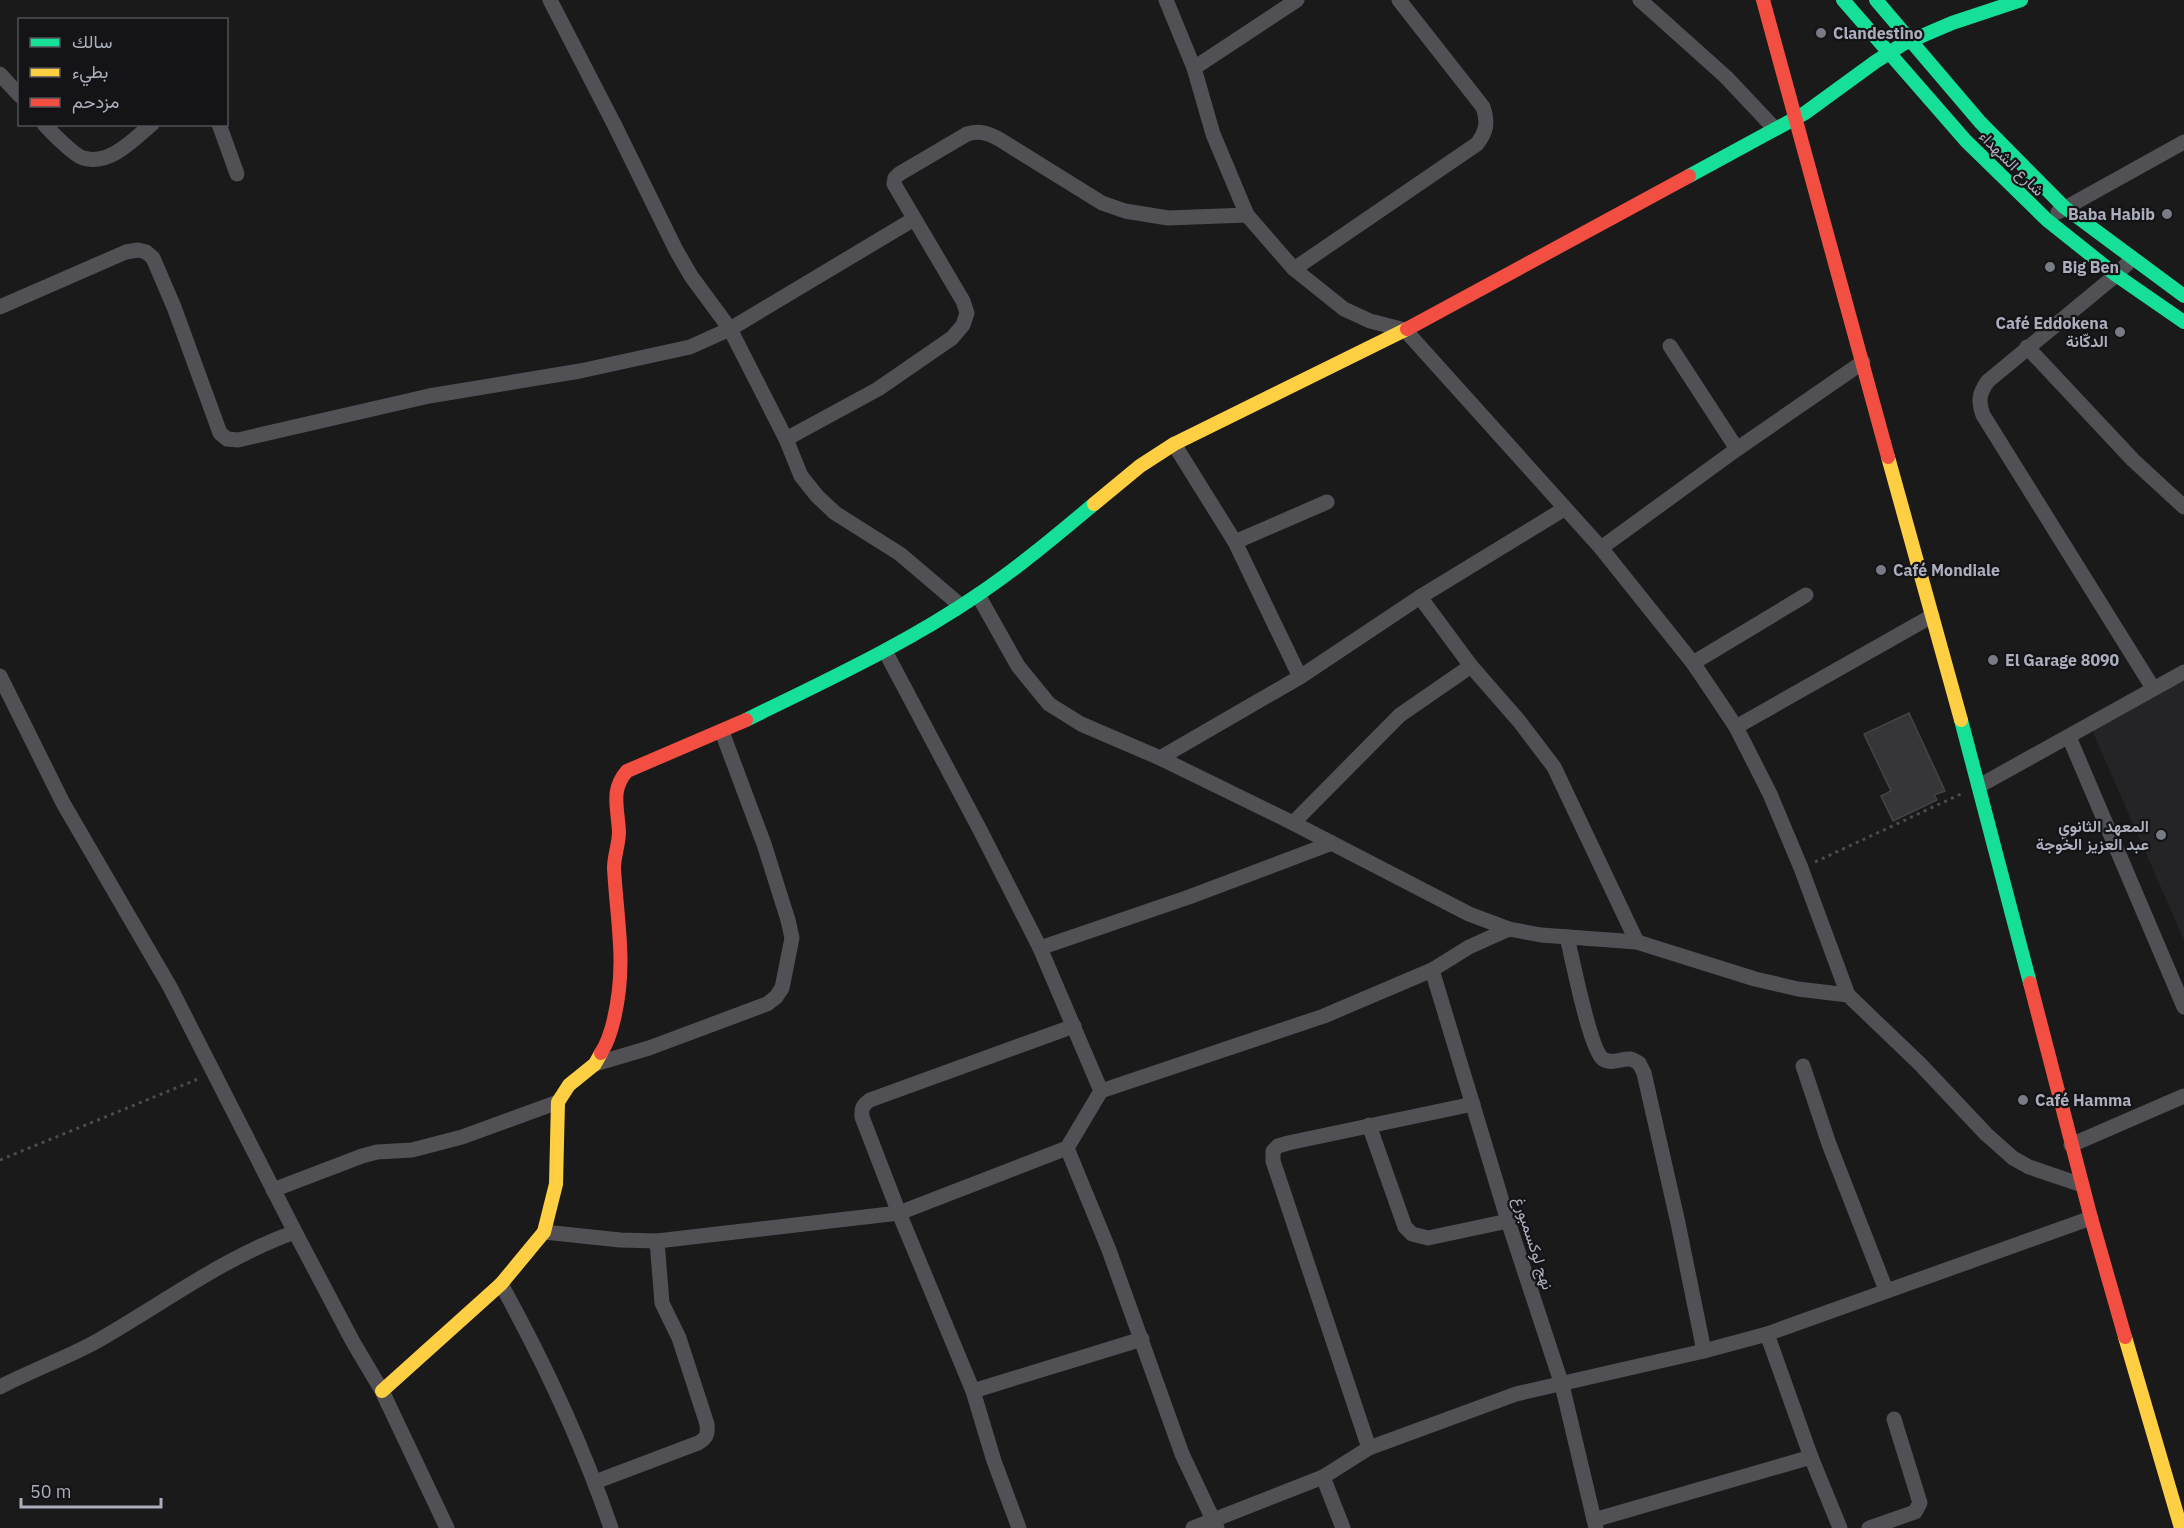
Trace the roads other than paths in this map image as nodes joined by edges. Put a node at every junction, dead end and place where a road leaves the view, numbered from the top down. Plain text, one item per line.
1 (550, 0) edge
2 (1166, 0) edge
3 (1297, 0) edge
4 (1399, 0) edge
5 (1640, 0) edge
6 (1763, 0) edge
7 (1843, 0) edge
8 (1876, 0) edge
9 (2021, 0) edge
10 (1910, 40) junction
11 (1888, 52) junction
12 (1194, 68) junction
13 (0, 74) edge
14 (1942, 79) junction
15 (1925, 92) junction
16 (18, 94) edge
17 (1797, 120) junction
18 (46, 126) edge
19 (149, 126) edge
20 (220, 126) edge
21 (1775, 129) junction
22 (2184, 142) edge
23 (237, 174) dead end
24 (2064, 207) junction
25 (1247, 215) junction
26 (914, 219) junction
27 (2047, 220) junction
28 (2132, 259) junction
29 (1294, 269) junction
30 (2116, 275) junction
31 (2184, 296) edge
32 (0, 307) edge
33 (2184, 322) edge
34 (730, 329) junction
35 (1404, 330) junction
36 (1670, 346) dead end
37 (2027, 347) junction
38 (1863, 362) junction
39 (786, 439) junction
40 (1174, 444) junction
41 (1737, 449) junction
42 (1327, 502) dead end
43 (2184, 507) edge
44 (1564, 509) junction
45 (1235, 542) junction
46 (1600, 548) junction
47 (978, 595) junction
48 (1806, 595) dead end
49 (1420, 597) junction
50 (960, 605) junction
51 (1932, 616) junction
52 (885, 651) junction
53 (1693, 663) junction
54 (1471, 666) junction
55 (2184, 672) edge
56 (0, 676) edge
57 (1300, 677) junction
58 (2153, 688) junction
59 (1736, 727) junction
60 (722, 732) junction
61 (2068, 737) junction
62 (1160, 758) junction
63 (1979, 786) junction
64 (1293, 823) junction
65 (1332, 843) junction
66 (1509, 929) junction
67 (1567, 937) junction
68 (1637, 942) junction
69 (1040, 948) junction
70 (1432, 970) junction
71 (1848, 995) junction
72 (2184, 1006) edge
73 (1074, 1026) junction
74 (595, 1064) junction
75 (1803, 1066) dead end
76 (1101, 1091) junction
77 (2184, 1096) edge
78 (558, 1102) junction
79 (1473, 1104) junction
80 (1369, 1125) junction
81 (2071, 1145) junction
82 (1067, 1148) junction
83 (2082, 1185) junction
84 (273, 1190) junction
85 (898, 1213) junction
86 (2091, 1218) junction
87 (1508, 1221) junction
88 (295, 1232) junction
89 (544, 1232) junction
90 (657, 1241) junction
91 (501, 1284) junction
92 (1886, 1290) junction
93 (1767, 1334) junction
94 (1142, 1339) junction
95 (1704, 1351) junction
96 (1562, 1385) junction
97 (0, 1387) edge
98 (382, 1391) junction
99 (974, 1392) junction
100 (1894, 1419) dead end
101 (1368, 1448) junction
102 (1811, 1457) junction
103 (1323, 1477) junction
104 (595, 1482) junction
105 (1215, 1524) edge
106 (1595, 1524) edge
107 (447, 1528) edge
108 (611, 1528) edge
109 (1019, 1528) edge
110 (1193, 1528) edge
111 (1343, 1528) edge
112 (1840, 1528) edge
113 (1869, 1528) edge
114 (2181, 1528) edge

1 - 34 street
2 - 12 street
3 - 12 street
4 - 29 street
5 - 21 street
6 - 17 street
7 - 11 street, شارع الشهداء
8 - 10 street, شارع الشهداء
9 - 10 street
10 - 11 street
10 - 14 street, شارع الشهداء
11 - 15 street, شارع الشهداء
11 - 17 street
12 - 25 street
13 - 16 street
14 - 15 street
14 - 24 street, شارع الشهداء
15 - 27 street, شارع الشهداء
17 - 21 street
17 - 38 street
18 - 19 street
20 - 23 street
21 - 35 street
22 - 24 street
24 - 27 street
24 - 28 street, شارع الشهداء
25 - 26 street
25 - 29 street
26 - 34 street
26 - 39 street
27 - 30 street, شارع الشهداء
28 - 30 street
28 - 31 street, شارع الشهداء
29 - 35 street
30 - 33 street, شارع الشهداء
30 - 37 street
32 - 34 street
34 - 39 street
35 - 40 street
35 - 44 street
36 - 41 street
37 - 43 street
37 - 58 street
38 - 41 street
38 - 51 street
39 - 50 street
40 - 45 street
40 - 47 street
41 - 46 street
42 - 45 street
44 - 46 street
44 - 49 street
45 - 57 street
46 - 53 street
47 - 50 street
47 - 62 street
48 - 53 street
49 - 54 street
49 - 57 street
50 - 52 street
51 - 59 street
51 - 63 street
52 - 60 street
52 - 69 street
53 - 59 street
54 - 64 street
54 - 68 street
55 - 58 street
56 - 84 street
57 - 62 street
58 - 61 street
59 - 71 street
60 - 74 street
60 - 74 street
61 - 63 street
61 - 72 street
62 - 64 street
63 - 81 street
64 - 65 street
65 - 66 street
65 - 69 street
66 - 67 street
66 - 70 street
67 - 68 street
67 - 95 street
68 - 71 street
69 - 73 street
70 - 76 street
70 - 79 street, نهج لوكسمبورغ
71 - 83 street
73 - 76 street
73 - 85 street
74 - 78 street
75 - 92 street
76 - 82 street
77 - 81 street
78 - 84 street
78 - 89 street
79 - 80 street
79 - 87 street, نهج لوكسمبورغ
80 - 87 street
80 - 101 street
81 - 83 street
82 - 85 street
82 - 94 street
83 - 86 street
84 - 88 street
85 - 90 street
85 - 99 street
86 - 92 street
86 - 114 street
87 - 96 street, نهج لوكسمبورغ
88 - 97 street
88 - 98 street
89 - 90 street
89 - 91 street
90 - 104 street
91 - 98 street
91 - 104 street
92 - 93 street
93 - 95 street
93 - 102 street
94 - 99 street
94 - 105 street
95 - 96 street
96 - 101 street
96 - 106 street, نهج لوكسمبورغ
98 - 107 street
99 - 109 street
100 - 113 street
101 - 103 street
102 - 106 street
102 - 112 street
103 - 105 street
103 - 111 street
104 - 108 street
105 - 110 street

